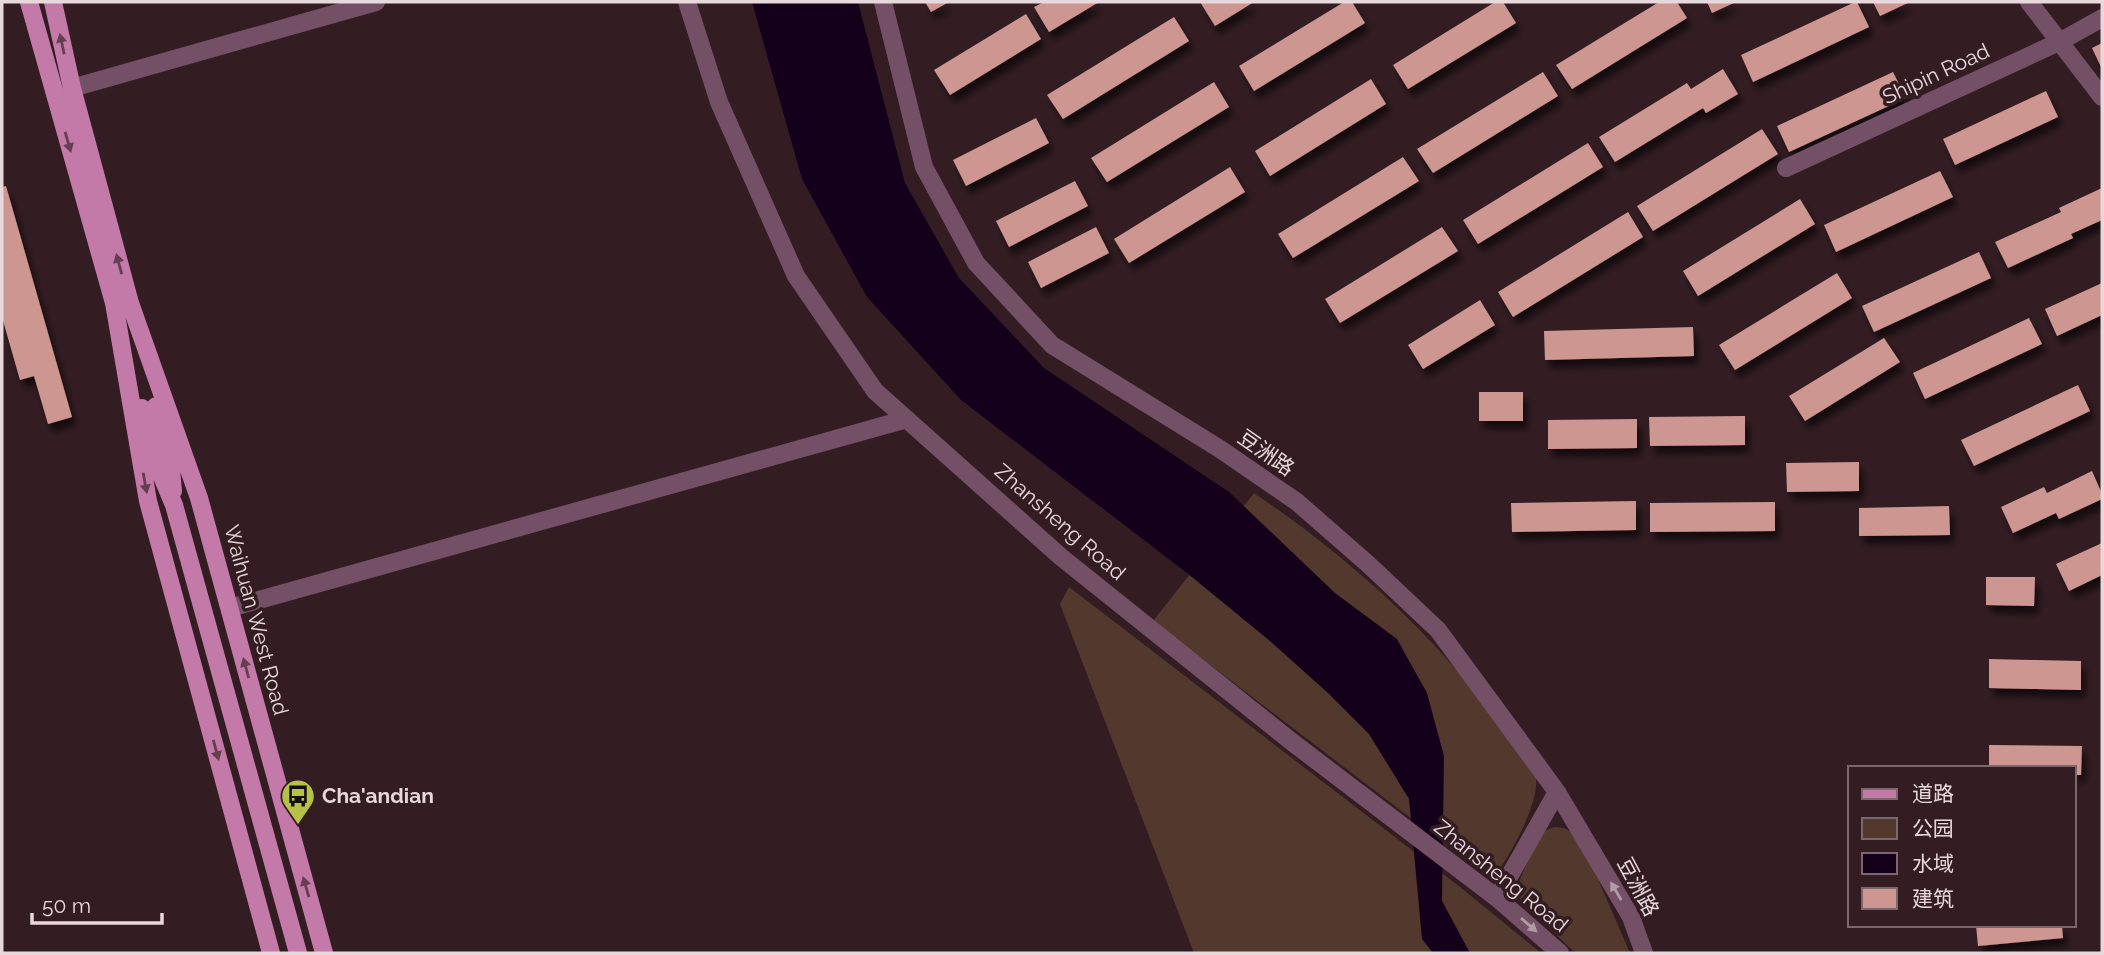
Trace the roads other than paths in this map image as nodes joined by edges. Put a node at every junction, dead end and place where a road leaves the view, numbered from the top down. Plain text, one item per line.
1 (29, 2) edge
2 (53, 2) edge
3 (376, 2) edge
4 (687, 2) edge
5 (883, 2) edge
6 (2029, 2) edge
7 (2102, 18) edge
8 (2059, 42) junction
9 (72, 88) junction
10 (2102, 97) edge
11 (1786, 168) dead end
12 (122, 303) junction
13 (907, 419) junction
14 (230, 608) junction
15 (1557, 792) junction
16 (1497, 898) junction
17 (271, 953) edge
18 (298, 953) edge
19 (324, 953) edge
20 (1560, 953) edge
21 (1644, 953) edge

1 -> 12 main road, Waihuan West Road
9 -> 2 main road, Waihuan West Road
3 - 9 street
4 - 13 street, Zhansheng Road
5 - 15 street, 豆洲路
6 - 8 street
7 - 8 street, Shipin Road
8 - 10 street
8 - 11 street, Shipin Road
12 -> 9 main road, Waihuan West Road
12 - 14 main road, Waihuan West Road
12 -> 17 main road, Waihuan West Road
12 - 18 main road, Waihuan West Road
13 - 14 street
13 - 16 street, Zhansheng Road
19 -> 14 main road, Waihuan West Road
15 - 16 street
21 -> 15 street, 豆洲路
16 -> 20 street, Zhansheng Road

